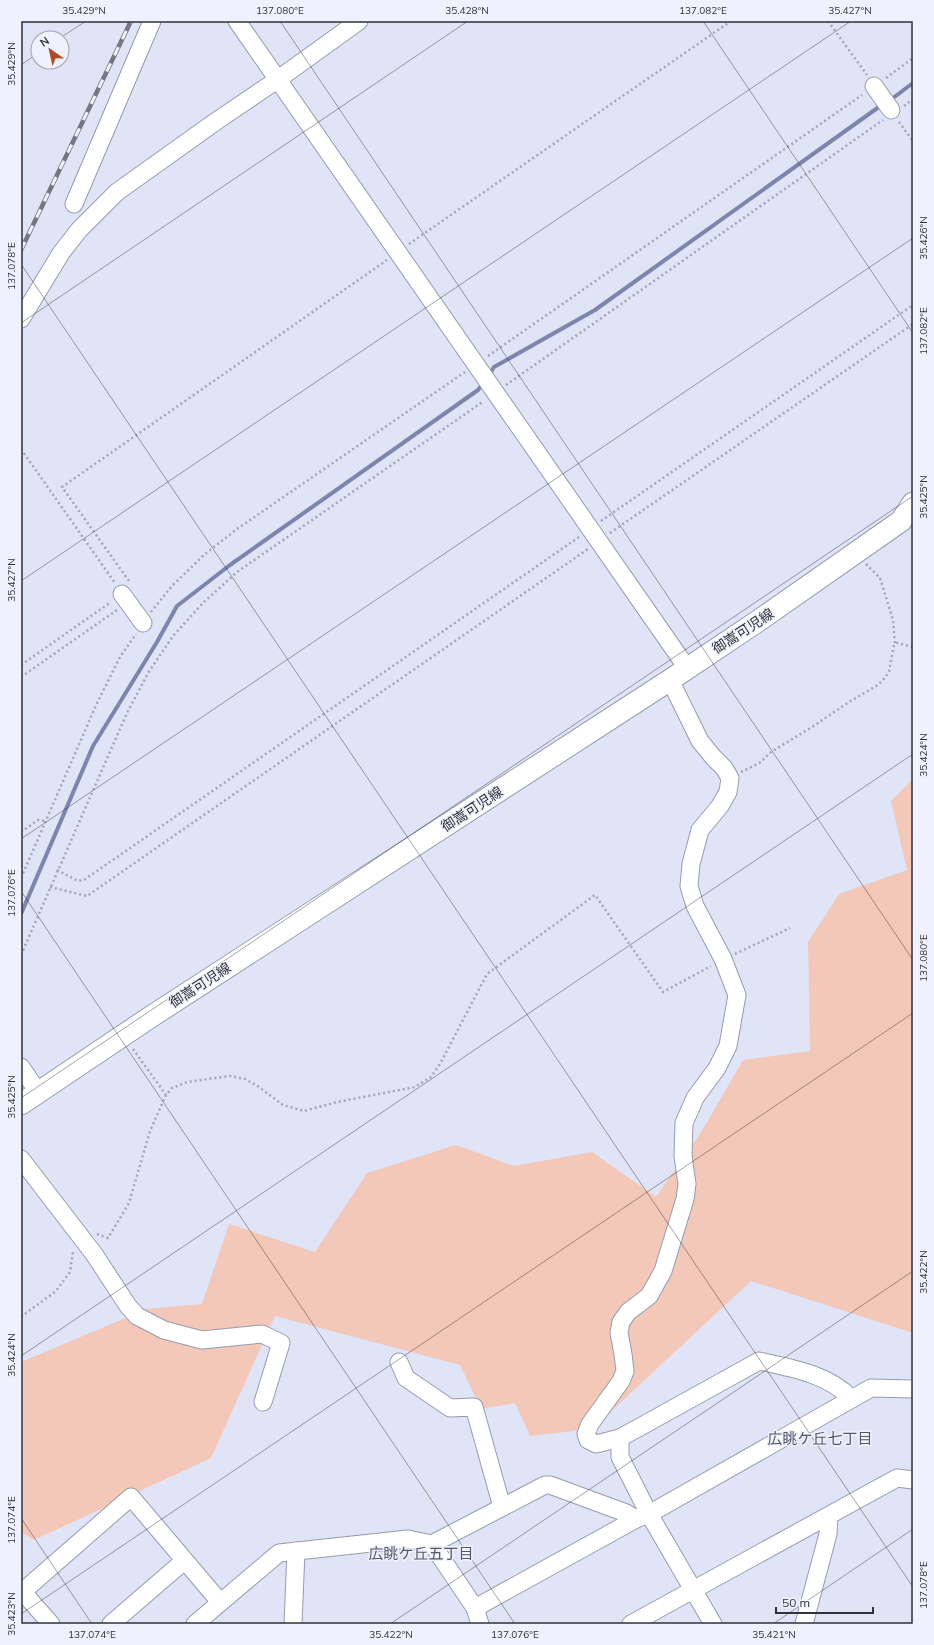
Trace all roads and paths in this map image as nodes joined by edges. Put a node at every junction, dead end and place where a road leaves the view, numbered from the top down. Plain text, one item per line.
1 (152, 21) edge
2 (237, 21) edge
3 (359, 21) edge
4 (731, 21) edge
5 (828, 21) edge
6 (913, 58) edge
7 (277, 80) junction
8 (878, 90) junction
9 (913, 99) edge
10 (892, 111) junction
11 (913, 141) edge
12 (74, 204) dead end
13 (397, 253) junction
14 (913, 304) edge
15 (21, 319) edge
16 (913, 324) edge
17 (475, 365) junction
18 (495, 393) junction
19 (21, 449) edge
20 (913, 503) edge
21 (907, 523) edge
22 (594, 535) junction
23 (856, 554) junction
24 (128, 594) junction
25 (147, 606) dead end
26 (147, 618) junction
27 (896, 644) junction
28 (913, 647) edge
29 (21, 665) edge
30 (687, 668) junction
31 (21, 677) edge
32 (670, 680) junction
33 (730, 778) junction
34 (45, 821) junction
35 (21, 832) edge
36 (57, 870) junction
37 (21, 878) edge
38 (50, 887) junction
39 (790, 928) dead end
40 (21, 955) edge
41 (723, 959) junction
42 (124, 1035) junction
43 (21, 1067) edge
44 (38, 1092) junction
45 (166, 1095) junction
46 (21, 1104) edge
47 (21, 1159) edge
48 (76, 1233) junction
49 (21, 1317) edge
50 (399, 1362) dead end
51 (913, 1389) edge
52 (852, 1400) junction
53 (262, 1402) dead end
54 (620, 1438) junction
55 (913, 1480) edge
56 (502, 1507) junction
57 (829, 1516) junction
58 (643, 1517) junction
59 (432, 1544) junction
60 (296, 1551) junction
61 (184, 1561) junction
62 (693, 1589) junction
63 (22, 1592) edge
64 (220, 1602) junction
65 (478, 1616) edge
66 (51, 1624) edge
67 (111, 1624) edge
68 (195, 1624) edge
69 (293, 1624) edge
70 (631, 1624) edge
71 (712, 1624) edge
72 (804, 1624) edge

1 - 12 street
2 - 7 street
3 - 7 street
4 - 13 path
5 - 8 path
6 - 8 path
7 - 13 street
7 - 15 street
8 - 10 street
8 - 17 path
9 - 10 path
10 - 11 path
10 - 18 path
13 - 17 street
13 - 24 path
14 - 22 path
16 - 22 path
17 - 18 street
17 - 26 path
18 - 22 street
18 - 36 path
19 - 24 path
20 - 21 main road, 御嵩可児線
21 - 23 main road, 御嵩可児線
22 - 30 street
22 - 36 path
22 - 38 path
23 - 27 path
23 - 30 main road, 御嵩可児線
24 - 26 street
24 - 29 path
24 - 31 path
25 - 26 path
26 - 34 path
27 - 28 path
27 - 33 path
30 - 32 main road, 御嵩可児線
32 - 33 street
32 - 42 main road, 御嵩可児線
33 - 41 street
34 - 35 path
34 - 37 path
36 - 38 path
38 - 40 path
39 - 41 path
41 - 45 path
41 - 54 street
42 - 44 main road, 御嵩可児線
42 - 45 path
43 - 44 street
44 - 46 main road, 御嵩可児線
45 - 48 path
47 - 48 street
48 - 49 path
48 - 53 street
50 - 56 street
51 - 52 street
52 - 54 street
52 - 58 street
54 - 58 street
55 - 57 street
56 - 58 street
56 - 59 street
57 - 62 street
57 - 72 street
58 - 62 street
58 - 65 street
59 - 60 street
59 - 65 street
60 - 64 street
60 - 69 street
61 - 63 street
61 - 64 street
61 - 67 street
62 - 70 street
62 - 71 street
63 - 66 street
64 - 68 street

